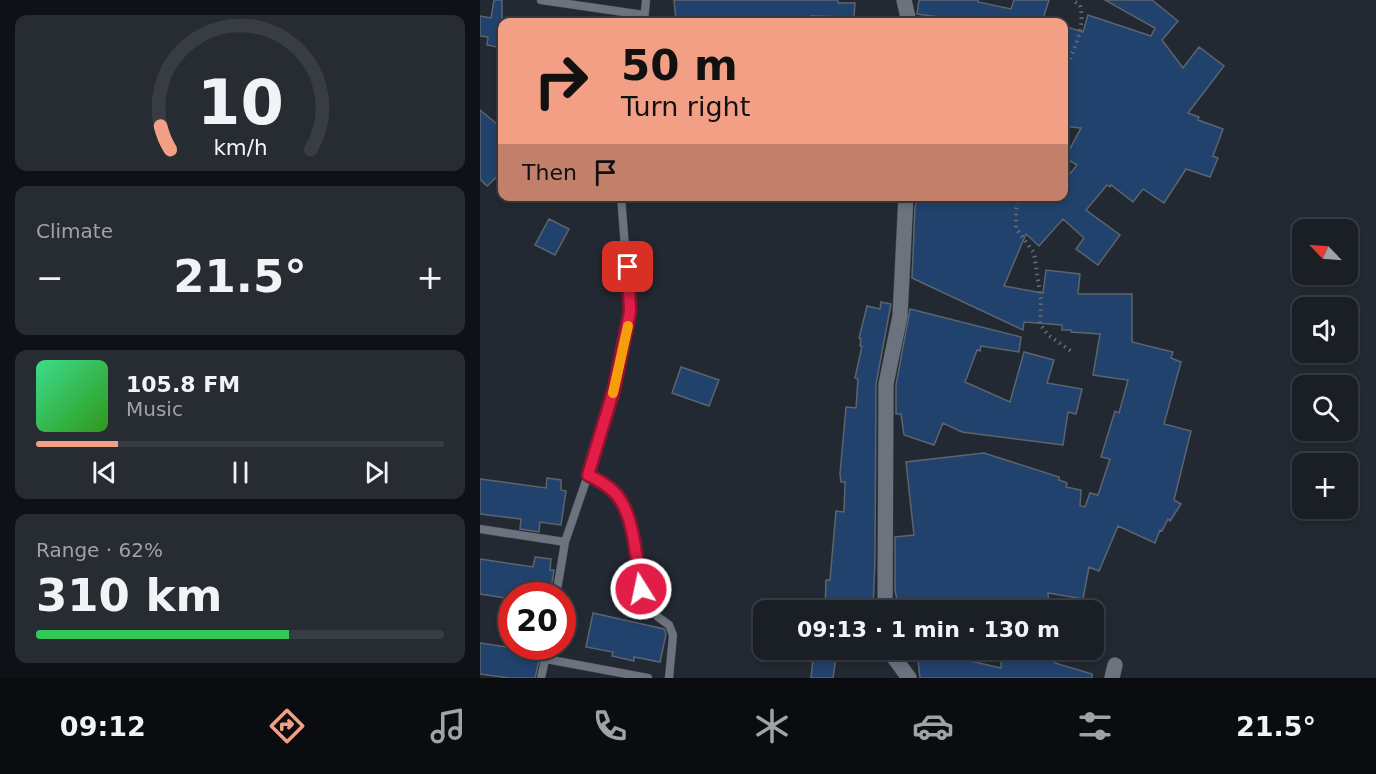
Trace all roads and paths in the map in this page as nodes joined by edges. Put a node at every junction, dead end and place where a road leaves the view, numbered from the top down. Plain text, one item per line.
1 (541, 0) edge
2 (646, 0) edge
3 (904, 0) edge
4 (1072, 0) edge
5 (639, 18) edge
6 (644, 18) edge
7 (908, 18) edge
8 (1068, 59) edge
9 (621, 201) edge
10 (906, 201) edge
11 (1018, 201) edge
12 (1071, 351) dead end
13 (588, 475) junction
14 (480, 530) edge
15 (565, 542) junction
16 (558, 582) edge
17 (885, 600) edge
18 (546, 660) edge
19 (551, 660) edge
20 (896, 660) edge
21 (542, 678) edge
22 (648, 678) edge
23 (669, 678) edge
24 (909, 678) edge

1 - 5 lane
2 - 6 lane
3 - 7 street
4 - 8 path
9 - 13 lane
10 - 17 street
11 - 12 path
13 - 15 lane
13 - 23 lane
14 - 15 lane
15 - 16 lane
18 - 21 lane
19 - 22 lane
20 - 24 street

